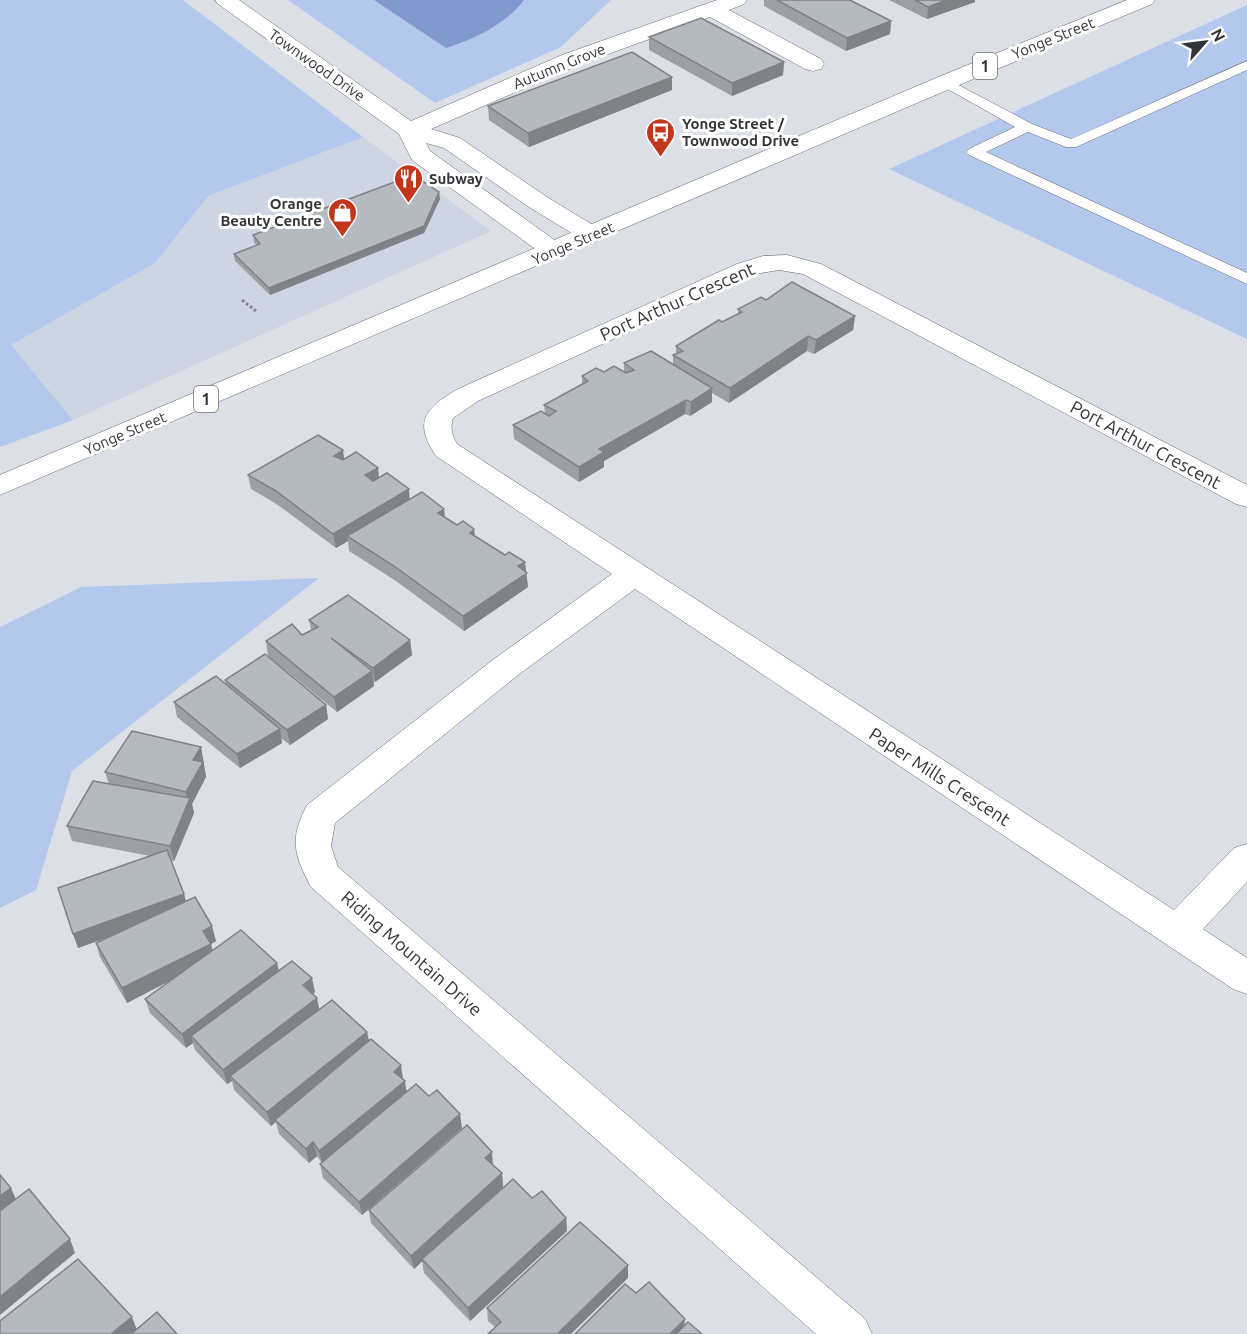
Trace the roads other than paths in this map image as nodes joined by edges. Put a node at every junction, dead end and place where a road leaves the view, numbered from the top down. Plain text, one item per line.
1 (225, 0) edge
2 (737, 0) edge
3 (1145, 0) edge
4 (712, 9) junction
5 (813, 64) dead end
6 (1247, 65) edge
7 (944, 83) junction
8 (1027, 126) junction
9 (409, 130) junction
10 (592, 235) junction
11 (554, 251) junction
12 (1247, 279) edge
13 (0, 486) edge
14 (1247, 497) edge
15 (634, 573) junction
16 (1247, 858) edge
17 (1177, 932) junction
18 (1247, 978) edge
19 (849, 1334) edge

1 - 9 street, Townwood Drive
2 - 4 street, Autumn Grove
3 - 7 street, Yonge Street / 1
4 - 5 street
4 - 9 street, Autumn Grove
6 - 8 lane
7 - 8 lane
7 - 10 street, Yonge Street / 1
8 - 12 lane
9 - 10 street, Townwood Drive
9 - 11 street, Townwood Drive
10 - 11 street, Yonge Street / 1
11 - 13 street, Yonge Street / 1
14 - 15 street, Port Arthur Crescent
15 - 17 street, Paper Mills Crescent
15 - 19 street, Riding Mountain Drive
16 - 17 street
17 - 18 street, Paper Mills Crescent

